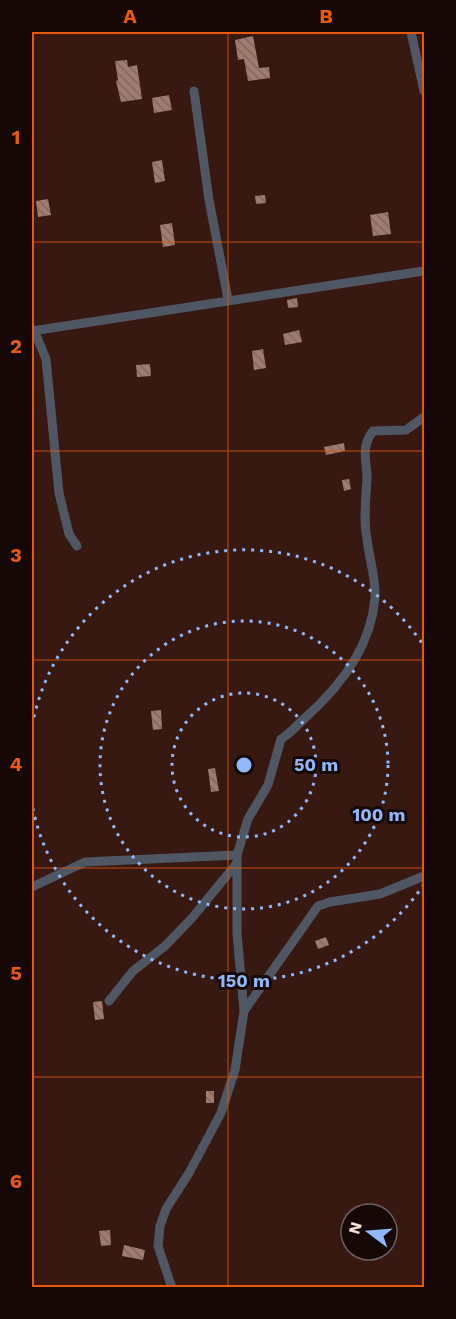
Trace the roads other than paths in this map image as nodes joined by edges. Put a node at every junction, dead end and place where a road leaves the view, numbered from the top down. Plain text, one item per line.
1 (411, 32) edge
2 (194, 91) dead end
3 (424, 91) edge
4 (424, 271) edge
5 (228, 299) junction
6 (33, 330) edge
7 (424, 417) edge
8 (77, 546) dead end
9 (237, 859) junction
10 (424, 876) edge
11 (32, 886) edge
12 (109, 1001) dead end
13 (244, 1011) junction
14 (172, 1287) edge

1 - 3 street
2 - 5 street
4 - 5 street
5 - 6 street
6 - 8 street
7 - 9 street
9 - 11 street
9 - 12 street
9 - 13 street
10 - 13 street
13 - 14 street

